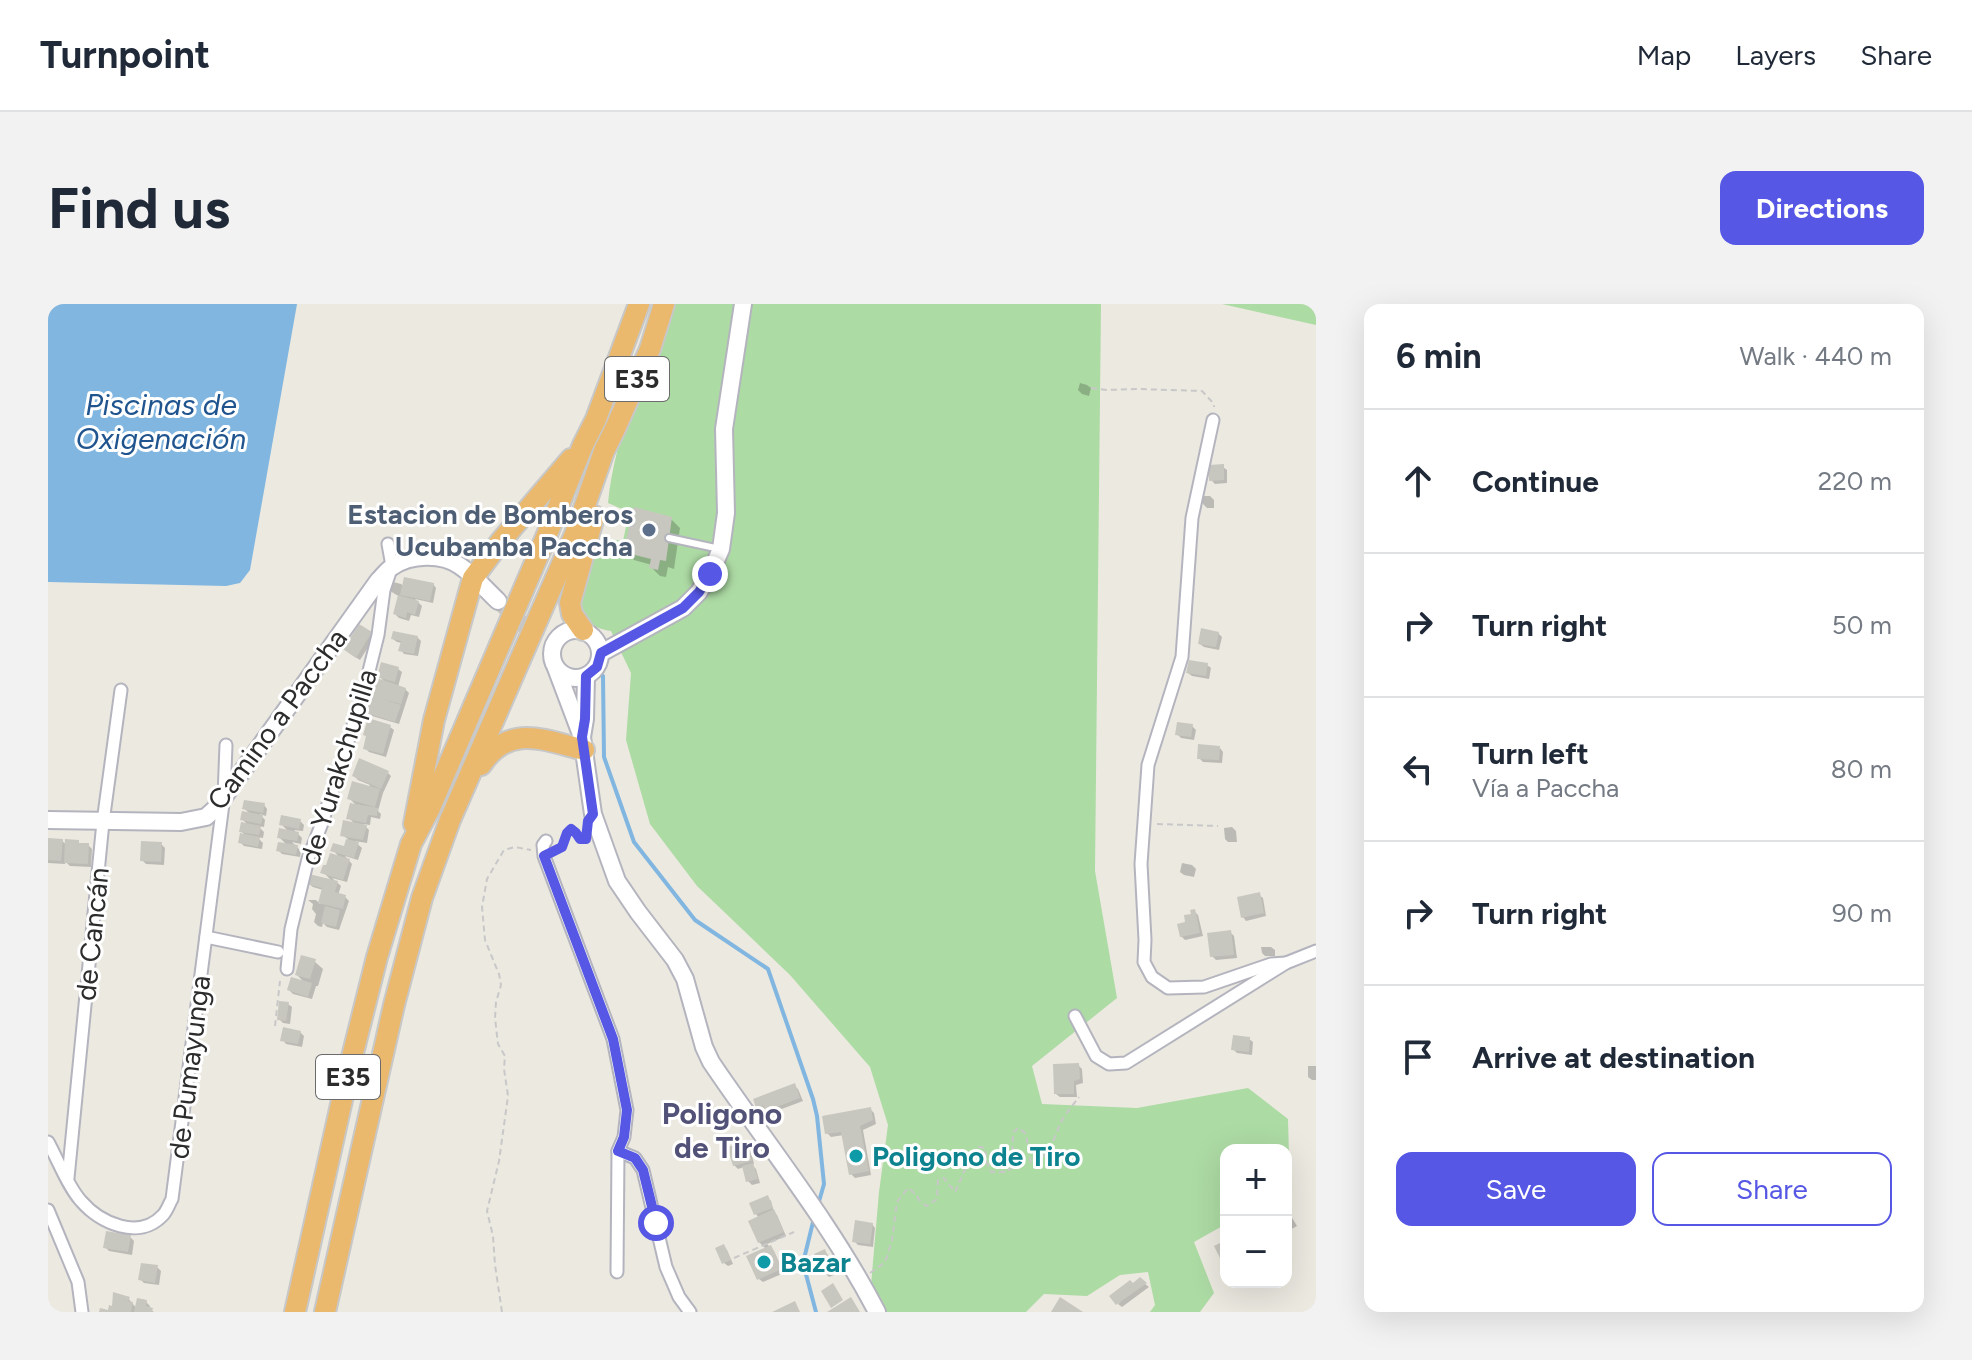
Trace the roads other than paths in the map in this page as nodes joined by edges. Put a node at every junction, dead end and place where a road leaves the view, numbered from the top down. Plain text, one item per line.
1 (639, 304) edge
2 (664, 304) edge
3 (743, 304) edge
4 (1213, 420) road end
5 (615, 429) junction
6 (583, 445) junction
7 (595, 511) junction
8 (630, 522) dead end
9 (669, 538) dead end
10 (388, 544) dead end
11 (721, 549) junction
12 (392, 566) junction
13 (473, 578) junction
14 (498, 601) tunnel mouth
15 (583, 630) junction
16 (601, 653) junction
17 (556, 668) junction
18 (586, 676) junction
19 (121, 690) dead end
20 (583, 744) junction
21 (226, 745) dead end
22 (224, 796) junction
23 (458, 802) junction
24 (48, 820) edge
25 (103, 822) junction
26 (546, 841) dead end
27 (411, 844) junction
28 (206, 937) junction
29 (1316, 951) edge
30 (278, 952) dead end
31 (1286, 963) junction
32 (287, 969) road end
33 (1075, 1016) dead end
34 (48, 1142) edge
35 (618, 1151) junction
36 (68, 1178) junction
37 (48, 1210) edge
38 (617, 1272) dead end
39 (82, 1312) edge
40 (295, 1312) edge
41 (325, 1312) edge
42 (690, 1312) edge
43 (877, 1312) edge

1 - 6 highway, E35
2 - 5 highway, E35
3 - 11 main road
4 - 31 street
5 - 7 highway
5 - 23 highway, E35
6 - 13 highway
6 - 27 highway, E35
7 - 8 lane
7 - 15 highway
9 - 11 lane
10 - 12 street
11 - 16 main road
12 - 13 main road
12 - 22 main road, Camino a Paccha
12 - 32 street, de Yurakchupilla
13 - 14 main road
13 - 27 highway
15 - 16 main road
15 - 17 main road
16 - 18 main road
17 - 18 main road
17 - 20 main road
18 - 20 main road
19 - 25 street, de Cancán
20 - 23 highway
20 - 43 main road
21 - 22 street, de Pumayunga
22 - 25 main road, Camino a Paccha
22 - 28 street, de Pumayunga
23 - 41 highway, E35
24 - 25 main road, Camino a Paccha
25 - 36 street, de Cancán
26 - 35 street
27 - 40 highway, E35
28 - 30 street
28 - 36 street, de Pumayunga
29 - 31 street
31 - 33 street
34 - 36 street
35 - 38 street
35 - 42 street
37 - 39 street

